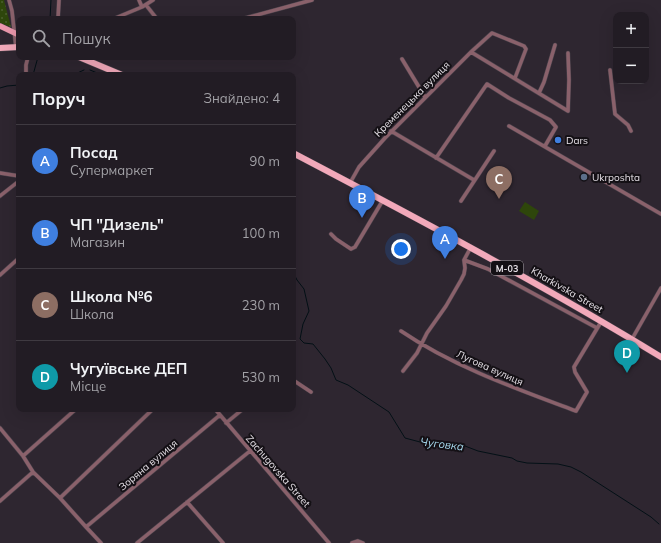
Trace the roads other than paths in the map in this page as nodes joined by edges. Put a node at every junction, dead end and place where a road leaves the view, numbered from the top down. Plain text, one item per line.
1 (8, 0) edge
2 (59, 0) edge
3 (139, 0) edge
4 (153, 0) edge
5 (312, 0) edge
6 (144, 6) junction
7 (58, 16) edge
8 (119, 16) edge
9 (154, 16) edge
10 (253, 16) edge
11 (0, 26) edge
12 (16, 29) edge
13 (16, 34) edge
14 (555, 45) dead end
15 (16, 47) edge
16 (0, 48) edge
17 (471, 52) junction
18 (568, 52) dead end
19 (402, 59) dead end
20 (27, 60) edge
21 (86, 60) edge
22 (610, 70) dead end
23 (26, 72) edge
24 (115, 72) edge
25 (515, 78) junction
26 (539, 93) junction
27 (425, 97) junction
28 (509, 126) dead end
29 (391, 131) junction
30 (631, 131) dead end
31 (545, 146) junction
32 (494, 150) dead end
33 (296, 155) edge
34 (436, 158) junction
35 (0, 173) edge
36 (16, 176) edge
37 (474, 180) junction
38 (16, 183) edge
39 (350, 183) junction
40 (0, 196) edge
41 (383, 200) junction
42 (461, 202) dead end
43 (661, 214) edge
44 (331, 234) dead end
45 (471, 247) junction
46 (464, 260) junction
47 (16, 261) edge
48 (0, 275) edge
49 (661, 288) edge
50 (601, 322) junction
51 (597, 328) junction
52 (401, 331) dead end
53 (632, 339) junction
54 (421, 343) junction
55 (661, 357) edge
56 (403, 372) dead end
57 (296, 382) edge
58 (311, 392) dead end
59 (73, 412) edge
60 (150, 412) edge
61 (217, 412) edge
62 (239, 412) edge
63 (220, 416) junction
64 (226, 423) junction
65 (0, 428) edge
66 (250, 451) junction
67 (24, 456) junction
68 (34, 472) junction
69 (60, 498) junction
70 (0, 501) edge
71 (187, 502) junction
72 (86, 527) junction
73 (101, 543) edge
74 (137, 543) edge
75 (223, 543) edge
76 (329, 543) edge
77 (352, 543) edge
78 (363, 543) edge

1 - 12 street
2 - 7 street
3 - 6 street
4 - 6 street
5 - 10 street
6 - 8 street
6 - 9 street
11 - 13 main road
14 - 26 street
15 - 16 highway
17 - 25 street
17 - 25 street, Кременецька вулиця
17 - 27 street, Кременецька вулиця
18 - 26 street
19 - 27 street
20 - 23 street
21 - 24 highway
22 - 30 street
25 - 26 street
27 - 29 street, Кременецька вулиця
28 - 31 street
29 - 34 street
29 - 39 street, Кременецька вулиця
31 - 34 street
31 - 43 street
32 - 37 street
33 - 39 highway, Kharkivska Street / М-03
34 - 37 street
35 - 36 street
37 - 42 street
38 - 40 street
39 - 41 highway, Kharkivska Street / М-03
41 - 44 street
41 - 45 highway, Kharkivska Street / М-03
45 - 46 street
45 - 50 highway, Kharkivska Street / М-03
46 - 51 street
46 - 54 street
47 - 48 street
49 - 53 street
50 - 51 street
50 - 53 highway, Kharkivska Street / М-03
51 - 54 street, Лугова вулиця
52 - 54 street, Лугова вулиця
53 - 55 highway, Kharkivska Street / М-03
54 - 56 street
57 - 58 street
59 - 67 street
60 - 69 street
61 - 63 street, Zachugovska Street
62 - 64 street
63 - 64 street, Zachugovska Street
63 - 72 street, Зоряна вулиця
64 - 66 street, Zachugovska Street
65 - 67 street
66 - 71 street
66 - 76 street, Zachugovska Street
67 - 68 street
68 - 69 street
68 - 70 street
69 - 72 street
71 - 74 street
71 - 75 street
72 - 73 street
77 - 78 street

